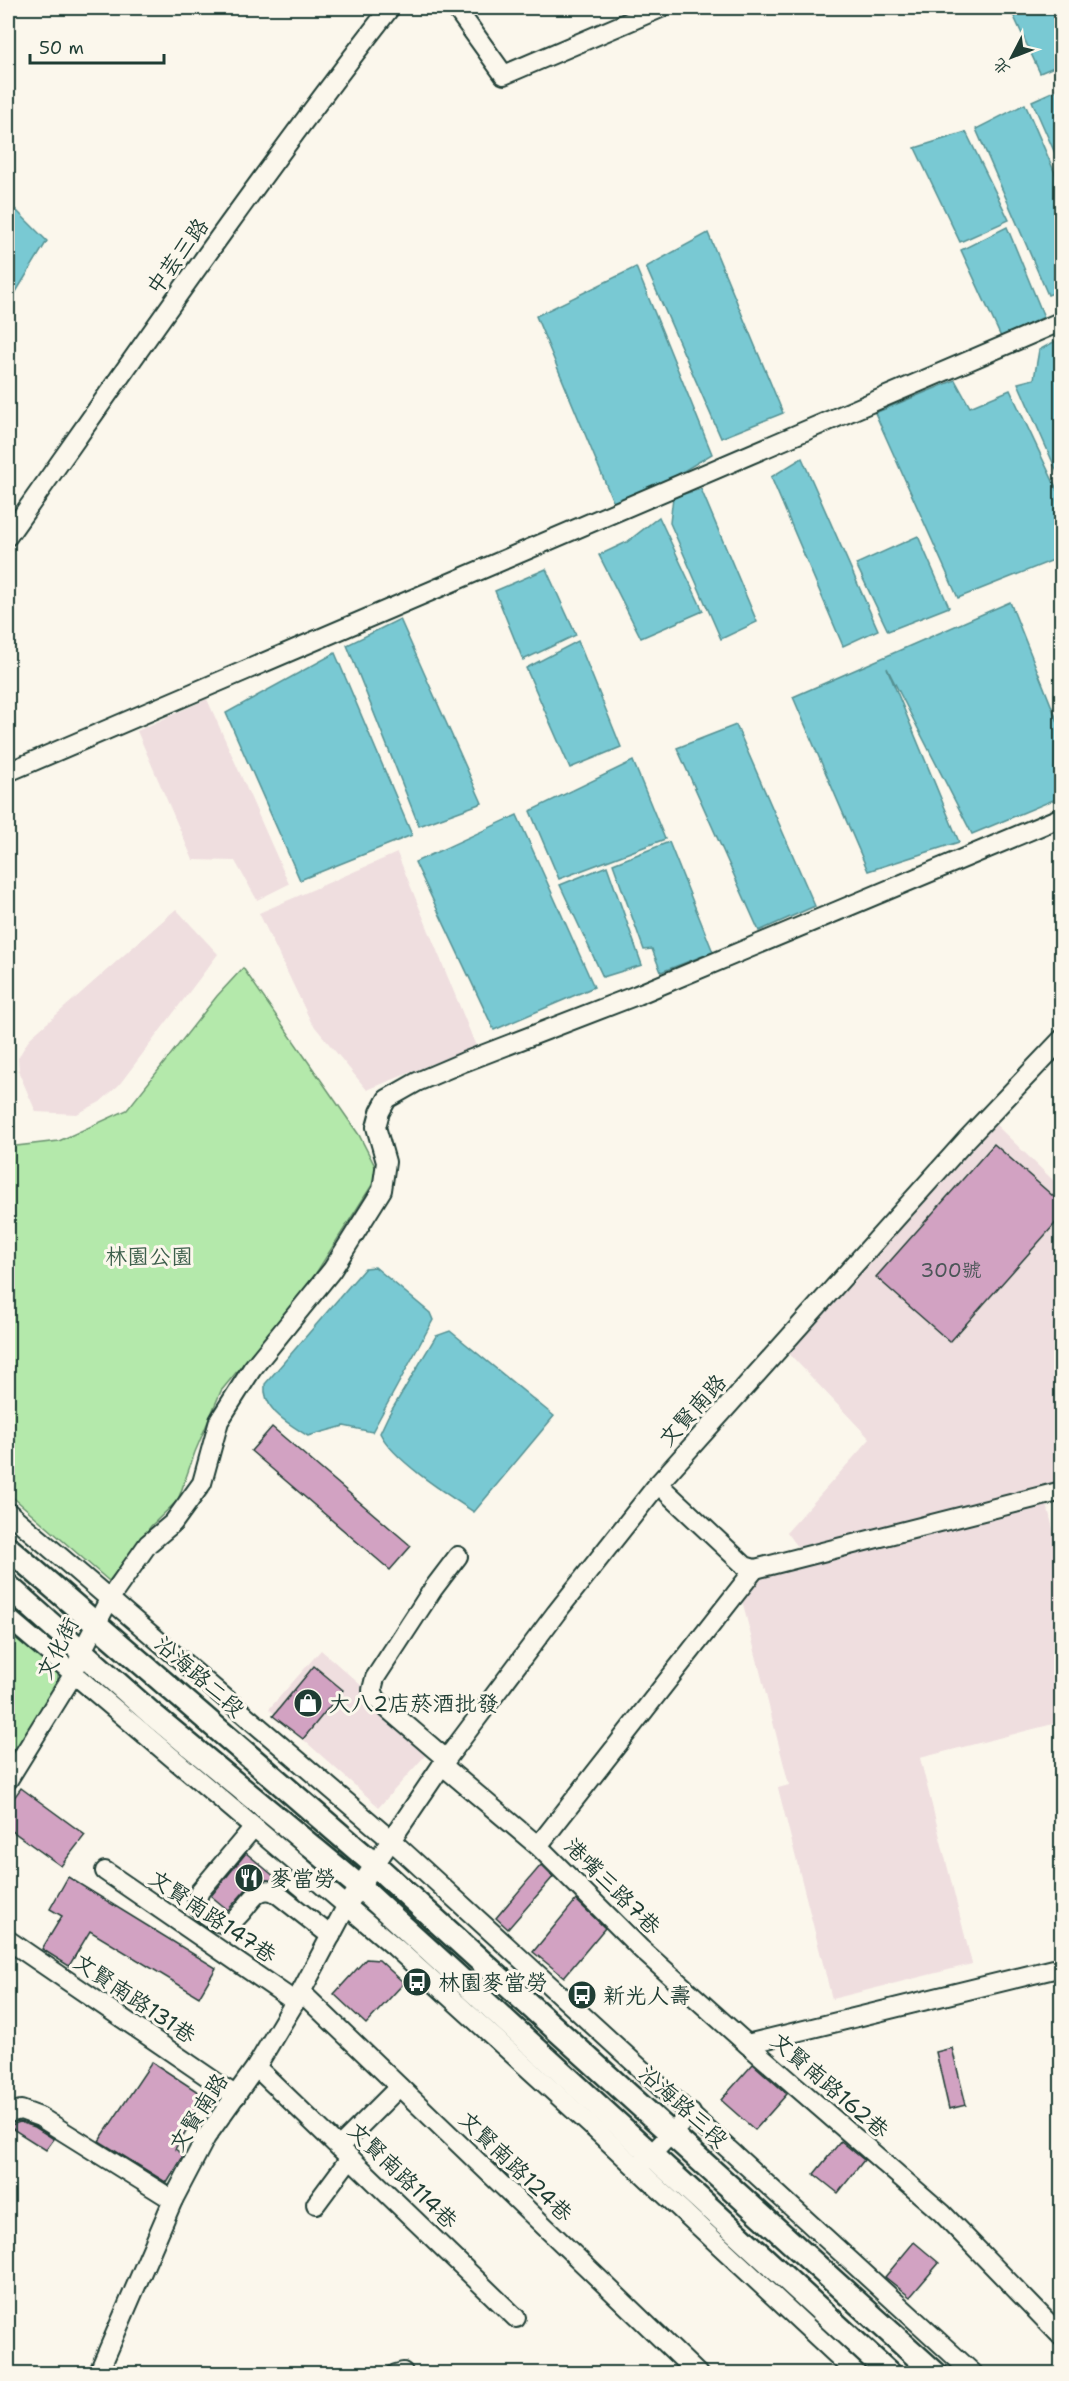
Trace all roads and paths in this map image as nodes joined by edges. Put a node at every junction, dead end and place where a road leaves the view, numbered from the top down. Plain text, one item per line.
1 (390, 8) edge
2 (456, 8) edge
3 (661, 8) edge
4 (1062, 321) edge
5 (8, 536) edge
6 (8, 772) edge
7 (1062, 817) edge
8 (1062, 1039) edge
9 (658, 1484) junction
10 (1062, 1491) edge
11 (8, 1512) edge
12 (8, 1548) edge
13 (458, 1556) dead end
14 (755, 1569) junction
15 (8, 1586) edge
16 (110, 1598) junction
17 (8, 1618) edge
18 (96, 1626) junction
19 (82, 1651) junction
20 (73, 1675) junction
21 (444, 1762) junction
22 (8, 1780) edge
23 (253, 1828) junction
24 (392, 1841) junction
25 (538, 1846) junction
26 (375, 1865) junction
27 (105, 1871) dead end
28 (360, 1887) junction
29 (346, 1907) junction
30 (331, 1936) junction
31 (8, 1940) edge
32 (1062, 1967) edge
33 (298, 1996) junction
34 (747, 2044) junction
35 (256, 2067) junction
36 (399, 2087) junction
37 (236, 2096) junction
38 (8, 2113) edge
39 (691, 2113) junction
40 (671, 2133) junction
41 (345, 2152) junction
42 (644, 2162) junction
43 (173, 2200) junction
44 (316, 2204) dead end
45 (516, 2318) dead end
46 (1062, 2337) edge
47 (98, 2373) edge
48 (396, 2373) edge
49 (403, 2373) edge
50 (698, 2373) edge
51 (857, 2373) edge
52 (890, 2373) edge
53 (936, 2373) edge
54 (974, 2373) edge

1 - 5 street, 中芸三路
2 - 3 street
4 - 6 street
7 - 16 street, 文化街
8 - 9 street, 文賢南路
9 - 14 street
9 - 21 street, 文賢南路
10 - 14 street
11 - 16 street, 沿海路二段
12 - 18 main road, 沿海路二段
13 - 21 street
14 - 25 street
15 - 19 main road
16 - 18 street, 文化街
16 - 24 street, 沿海路二段
17 - 20 street
18 - 19 street, 文化街
18 - 26 main road, 沿海路二段
19 - 20 street, 文化街
19 - 28 main road
20 - 22 street, 文化街
20 - 23 street
21 - 24 street, 文賢南路
21 - 25 street, 港嘴三路7巷
23 - 29 street
23 - 30 street
24 - 26 street, 文賢南路
24 - 39 street, 沿海路三段
25 - 34 street, 港嘴三路7巷
26 - 28 street, 文賢南路
26 - 40 main road, 沿海路三段
27 - 33 street, 文賢南路147巷
28 - 29 street, 文賢南路
28 - 42 main road
29 - 30 street, 文賢南路
29 - 42 street
30 - 33 street, 文賢南路
31 - 37 street, 文賢南路131巷
32 - 34 street, 文賢南路162巷
33 - 35 street, 文賢南路
33 - 36 street, 文賢南路124巷
34 - 46 street, 文賢南路162巷
35 - 37 street, 文賢南路
35 - 41 street, 文賢南路114巷
36 - 41 street
36 - 50 street, 文賢南路124巷
37 - 43 street, 文賢南路
38 - 43 street
39 - 40 street
39 - 54 street, 沿海路三段
40 - 42 street
40 - 53 main road, 沿海路三段
41 - 44 street
41 - 45 street, 文賢南路114巷
42 - 51 street
42 - 52 main road
43 - 47 street, 文賢南路
48 - 49 street

